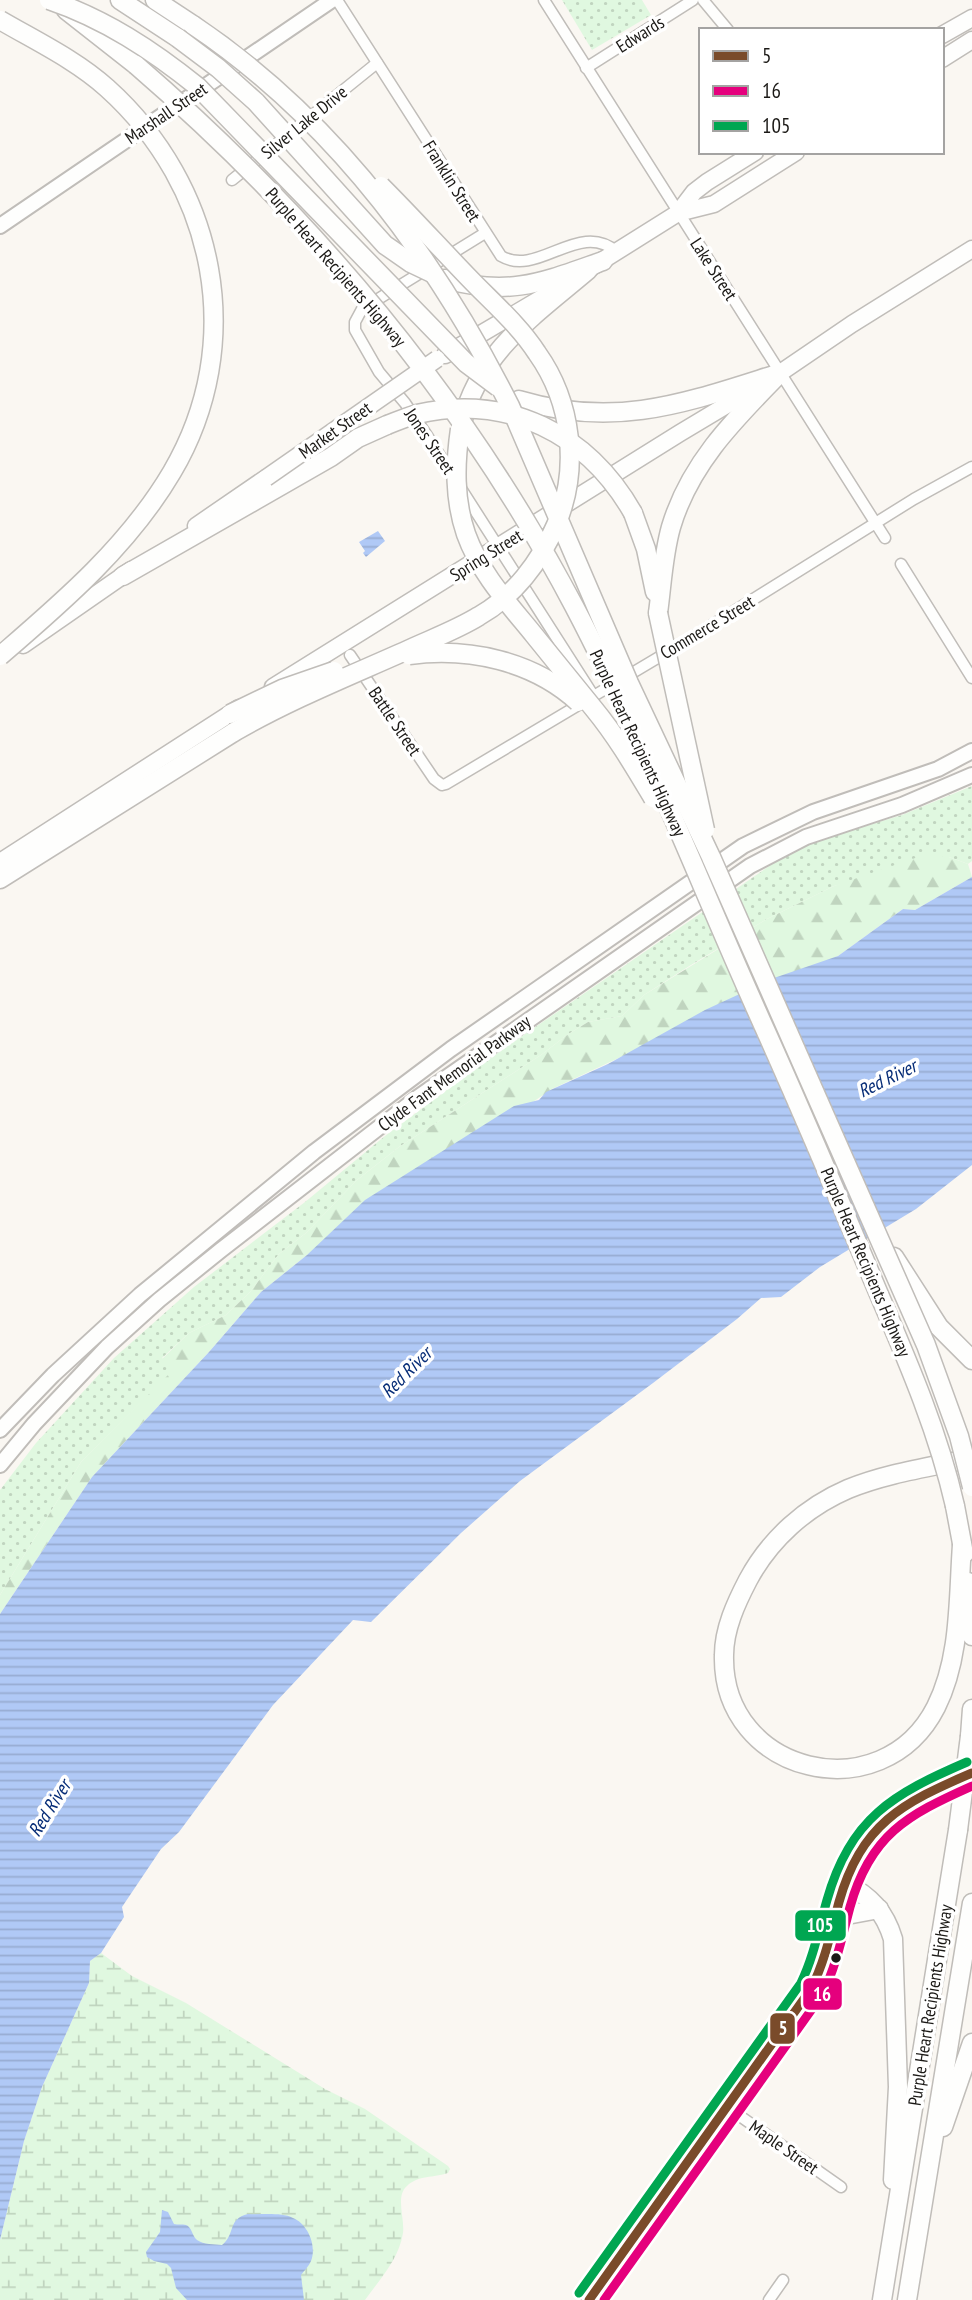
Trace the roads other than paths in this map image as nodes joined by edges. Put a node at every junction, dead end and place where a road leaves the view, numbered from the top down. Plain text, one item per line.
1 (50, 0) edge
2 (120, 0) edge
3 (155, 0) edge
4 (335, 0) edge
5 (544, 0) edge
6 (693, 0) edge
7 (703, 0) edge
8 (970, 18) edge
9 (0, 20) edge
10 (726, 28) edge
11 (944, 34) edge
12 (972, 40) edge
13 (944, 58) edge
14 (377, 63) junction
15 (586, 68) junction
16 (330, 141) junction
17 (752, 154) edge
18 (793, 154) edge
19 (232, 180) dead end
20 (678, 213) junction
21 (0, 226) edge
22 (485, 233) junction
23 (972, 249) edge
24 (603, 261) junction
25 (780, 373) junction
26 (972, 467) edge
27 (874, 523) junction
28 (885, 538) dead end
29 (498, 547) junction
30 (901, 564) dead end
31 (123, 576) junction
32 (658, 613) junction
33 (350, 655) dead end
34 (0, 658) edge
35 (972, 678) edge
36 (593, 695) junction
37 (230, 713) junction
38 (972, 751) edge
39 (625, 754) junction
40 (972, 775) edge
41 (442, 785) joint
42 (711, 857) junction
43 (692, 860) junction
44 (0, 862) edge
45 (0, 879) edge
46 (873, 1222) junction
47 (972, 1360) edge
48 (0, 1430) edge
49 (972, 1458) edge
50 (0, 1465) edge
51 (972, 1487) edge
52 (962, 1545) junction
53 (972, 1636) edge
54 (972, 1709) edge
55 (972, 1773) edge
56 (845, 1883) junction
57 (972, 1903) edge
58 (879, 1909) junction
59 (836, 1917) junction
60 (972, 2043) edge
61 (727, 2107) junction
62 (932, 2156) junction
63 (841, 2187) dead end
64 (894, 2231) junction
65 (783, 2280) dead end
66 (589, 2300) edge
67 (769, 2300) edge
68 (882, 2300) edge
69 (907, 2300) edge

1 - 25 highway, bridge
1 - 43 highway, Purple Heart Recipients Highway, bridge
2 - 24 highway, bridge
3 - 16 highway, Purple Heart Recipients Highway, bridge
4 - 14 street, Franklin Street
4 - 21 main road, Marshall Street
5 - 15 street, Lake Street
6 - 15 street, Edwards
7 - 10 street
8 - 11 main road
9 - 34 highway, bridge
12 - 13 main road
14 - 19 street, Silver Lake Drive
14 - 22 street, Franklin Street
15 - 20 street, Lake Street
16 - 42 highway, Purple Heart Recipients Highway, bridge
16 - 45 highway, bridge
17 - 20 main road, Market Street
18 - 20 main road, Market Street
20 - 24 main road, Market Street
20 - 25 street, Lake Street
22 - 24 street, Franklin Street
22 - 29 street, Jones Street
23 - 25 main road, Spring Street
24 - 31 main road, Market Street, bridge
24 - 39 highway, bridge
25 - 27 street, Lake Street
25 - 29 main road, Spring Street
25 - 32 highway
26 - 27 street, Commerce Street
27 - 28 street, Lake Street
27 - 36 street, Commerce Street
29 - 36 street, Jones Street
29 - 37 main road, Spring Street, bridge
30 - 35 street
31 - 32 highway, bridge
31 - 34 main road, Market Street, bridge
32 - 42 highway, bridge
33 - 41 street, Battle Street
36 - 41 street, Commerce Street
37 - 39 highway, bridge
37 - 44 main road, Spring Street
38 - 48 main road, Clyde Fant Memorial Parkway
39 - 43 highway, bridge
40 - 50 main road, Clyde Fant Memorial Parkway
42 - 46 highway, Purple Heart Recipients Highway, bridge
43 - 52 highway, Purple Heart Recipients Highway, bridge
46 - 47 highway, bridge
46 - 51 highway, Purple Heart Recipients Highway, bridge
49 - 52 highway
52 - 53 highway, Purple Heart Recipients Highway
54 - 64 highway, Purple Heart Recipients Highway, bridge
55 - 56 main road
56 - 58 highway
56 - 59 main road
57 - 62 highway, Purple Heart Recipients Highway
58 - 59 highway
58 - 64 highway
59 - 61 main road
60 - 62 highway
61 - 63 street, Maple Street
61 - 66 main road
62 - 69 highway, Purple Heart Recipients Highway
64 - 68 highway, Purple Heart Recipients Highway
65 - 67 street

